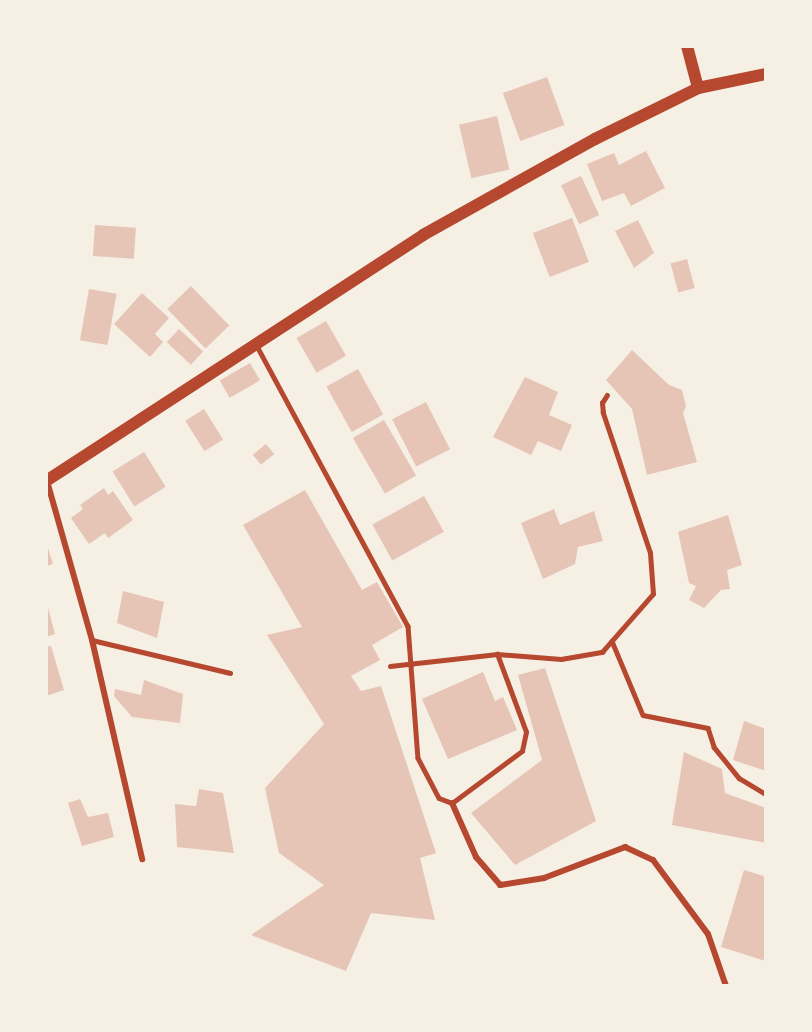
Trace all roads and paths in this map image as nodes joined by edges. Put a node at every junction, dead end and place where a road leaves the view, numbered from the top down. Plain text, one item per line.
1 (687, 46) edge
2 (765, 74) edge
3 (698, 88) junction
4 (255, 344) junction
5 (607, 395) dead end
6 (46, 481) edge
7 (92, 640) junction
8 (612, 640) junction
9 (497, 654) junction
10 (413, 662) junction
11 (390, 666) dead end
12 (230, 673) dead end
13 (765, 794) edge
14 (452, 803) junction
15 (142, 859) dead end
16 (726, 986) edge

1 - 3 main road
2 - 3 main road
3 - 4 main road
4 - 6 main road
4 - 10 lane
5 - 8 lane
6 - 7 street
7 - 12 lane
7 - 15 street
8 - 9 lane
8 - 13 lane
9 - 10 lane
9 - 14 lane
10 - 11 lane
10 - 14 lane
14 - 16 street

